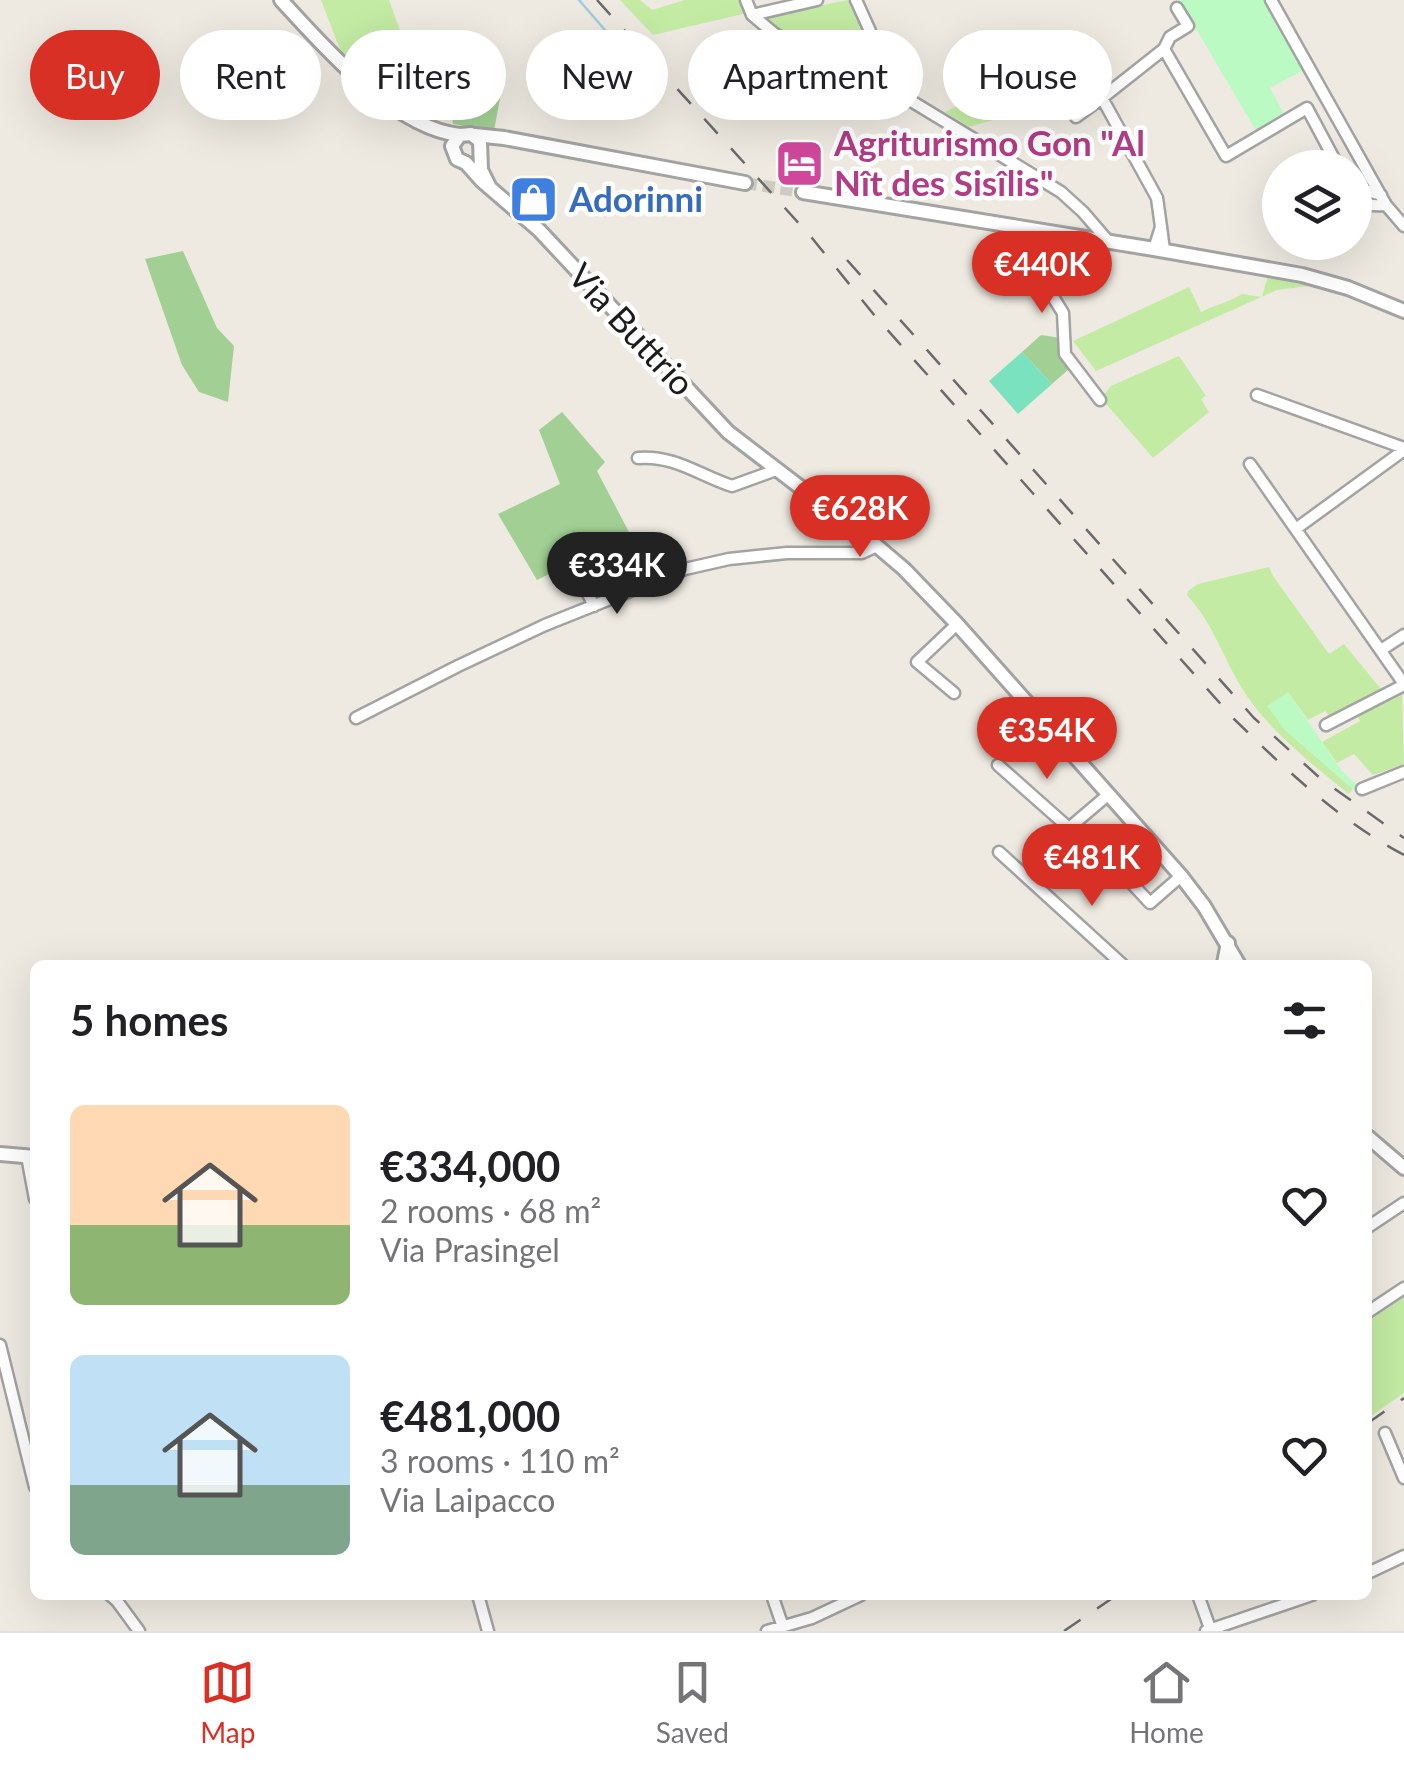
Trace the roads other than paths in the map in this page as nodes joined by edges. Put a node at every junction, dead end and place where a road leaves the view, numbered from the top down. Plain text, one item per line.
1 (281, 0) edge
2 (746, 0) edge
3 (817, 0) edge
4 (856, 0) edge
5 (1271, 0) edge
6 (1178, 8) dead end
7 (752, 15) junction
8 (769, 30) edge
9 (870, 30) edge
10 (1164, 48) junction
11 (1112, 90) edge
12 (923, 108) edge
13 (1112, 116) edge
14 (421, 122) junction
15 (468, 135) junction
16 (514, 142) junction
17 (1329, 150) edge
18 (453, 153) junction
19 (481, 153) junction
20 (466, 163) junction
21 (744, 183) tunnel mouth
22 (489, 186) junction
23 (803, 192) tunnel mouth
24 (1372, 196) edge
25 (1383, 200) junction
26 (1404, 226) edge
27 (1060, 233) junction
28 (1108, 241) junction
29 (1159, 249) junction
30 (1404, 310) edge
31 (1258, 395) dead end
32 (1100, 400) dead end
33 (1404, 449) edge
34 (638, 458) dead end
35 (1250, 464) dead end
36 (776, 470) junction
37 (1297, 528) junction
38 (877, 546) junction
39 (573, 564) dead end
40 (594, 606) junction
41 (957, 624) junction
42 (1404, 635) edge
43 (1381, 650) junction
44 (1404, 685) edge
45 (954, 693) dead end
46 (356, 718) dead end
47 (1326, 725) dead end
48 (998, 765) dead end
49 (1404, 772) edge
50 (1362, 789) dead end
51 (1108, 794) junction
52 (1000, 852) dead end
53 (1112, 863) dead end
54 (1181, 876) junction
55 (1118, 960) edge
56 (1230, 960) edge
57 (1372, 1140) edge
58 (0, 1154) edge
59 (30, 1157) edge
60 (1404, 1168) edge
61 (1402, 1201) edge
62 (1372, 1224) edge
63 (1404, 1288) edge
64 (1372, 1308) edge
65 (0, 1345) edge
66 (1385, 1432) dead end
67 (30, 1467) edge
68 (1404, 1478) edge
69 (1404, 1556) edge
70 (1372, 1571) edge
71 (114, 1600) edge
72 (479, 1600) edge
73 (774, 1600) edge
74 (850, 1600) edge
75 (1200, 1600) edge
76 (1297, 1600) edge
77 (783, 1627) junction
78 (1209, 1630) edge
79 (139, 1631) edge
80 (488, 1631) edge
81 (767, 1631) edge

1 - 14 street, Via Buttrio
2 - 7 street
3 - 7 street
4 - 9 street
5 - 25 street
6 - 10 street
7 - 8 street
10 - 11 street
10 - 17 street
12 - 28 street
13 - 29 street
14 - 15 street, Via Buttrio
14 - 18 street, Via Buttrio
15 - 16 street, Via Buttrio
15 - 18 street
15 - 19 street
16 - 19 street
16 - 21 street, Via Buttrio
18 - 20 street, Via Buttrio
19 - 20 street
19 - 22 street
20 - 22 street, Via Buttrio
22 - 36 street, Via Buttrio
23 - 27 street
24 - 25 street
25 - 26 street
27 - 28 street
27 - 32 street
28 - 29 street
29 - 30 street
31 - 33 street
33 - 37 street
34 - 36 street
35 - 37 street
36 - 38 street, Via Buttrio
37 - 43 street
38 - 40 street
38 - 41 street, Via Buttrio
39 - 40 street
40 - 46 street
41 - 45 street
41 - 51 street, Via Buttrio
42 - 43 street
43 - 44 street
44 - 47 street
48 - 51 street
49 - 50 street
51 - 54 street, Via Buttrio
52 - 55 street
53 - 54 street
54 - 56 street, Via Buttrio
57 - 60 street
58 - 59 street
61 - 62 street
63 - 64 street
65 - 67 street
66 - 68 street
69 - 70 street
71 - 79 street
72 - 80 street
73 - 77 street
74 - 77 street
75 - 78 street
76 - 78 street
77 - 81 street

